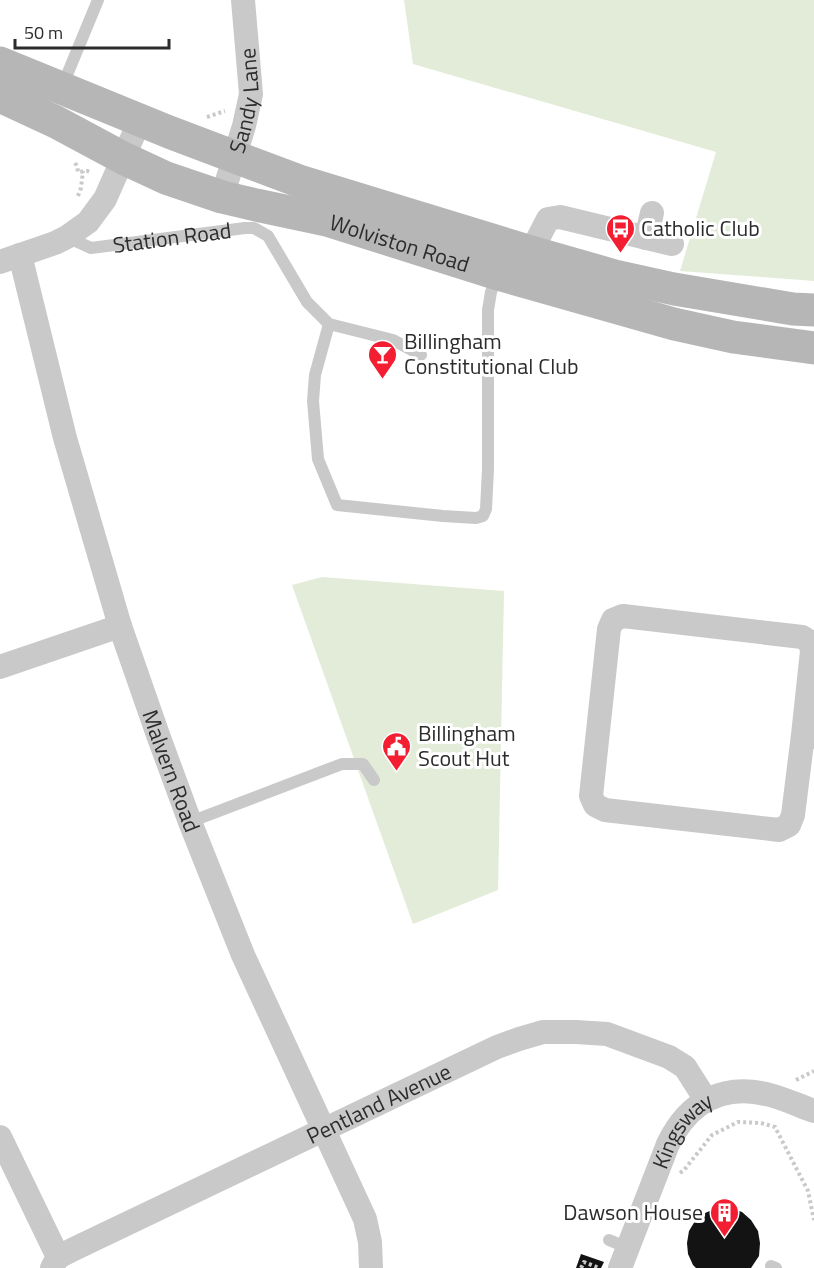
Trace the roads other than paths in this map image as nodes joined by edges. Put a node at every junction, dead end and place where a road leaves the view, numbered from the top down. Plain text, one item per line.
1 (98, 0) edge
2 (243, 0) edge
3 (0, 63) edge
4 (62, 88) junction
5 (0, 96) edge
6 (140, 120) junction
7 (234, 156) junction
8 (123, 158) junction
9 (222, 196) junction
10 (652, 213) dead end
11 (67, 237) junction
12 (646, 238) junction
13 (672, 244) dead end
14 (531, 252) junction
15 (10, 258) edge
16 (498, 273) junction
17 (814, 310) edge
18 (329, 324) junction
19 (814, 348) edge
20 (421, 355) dead end
21 (120, 626) junction
22 (0, 667) edge
23 (809, 736) edge
24 (374, 780) dead end
25 (190, 822) junction
26 (706, 1100) junction
27 (814, 1111) edge
28 (323, 1130) junction
29 (0, 1137) edge
30 (619, 1252) edge
31 (55, 1263) edge
32 (371, 1268) edge

1 - 4 lane
2 - 7 street, Sandy Lane
3 - 4 street, Wolviston Road
4 - 6 street, Wolviston Road
5 - 8 street, Wolviston Road
6 - 7 street, Wolviston Road
6 - 8 street, Station Road
7 - 9 street, Sandy Lane
7 - 14 street, Wolviston Road
8 - 9 street, Wolviston Road
8 - 11 street, Station Road
9 - 16 street, Wolviston Road
10 - 12 street
11 - 15 street, Station Road
11 - 18 lane, Station Road
12 - 13 street
12 - 14 street
14 - 17 street, Wolviston Road
15 - 21 street, Malvern Road
16 - 18 lane
16 - 19 street, Wolviston Road
18 - 20 lane
21 - 22 street
21 - 25 street, Malvern Road
23 - 23 street
24 - 25 lane
25 - 28 street, Malvern Road
26 - 27 street, Kingsway
26 - 28 street, Pentland Avenue
26 - 30 street, Kingsway
28 - 31 street, Pentland Avenue
28 - 32 street, Malvern Road
29 - 31 street

